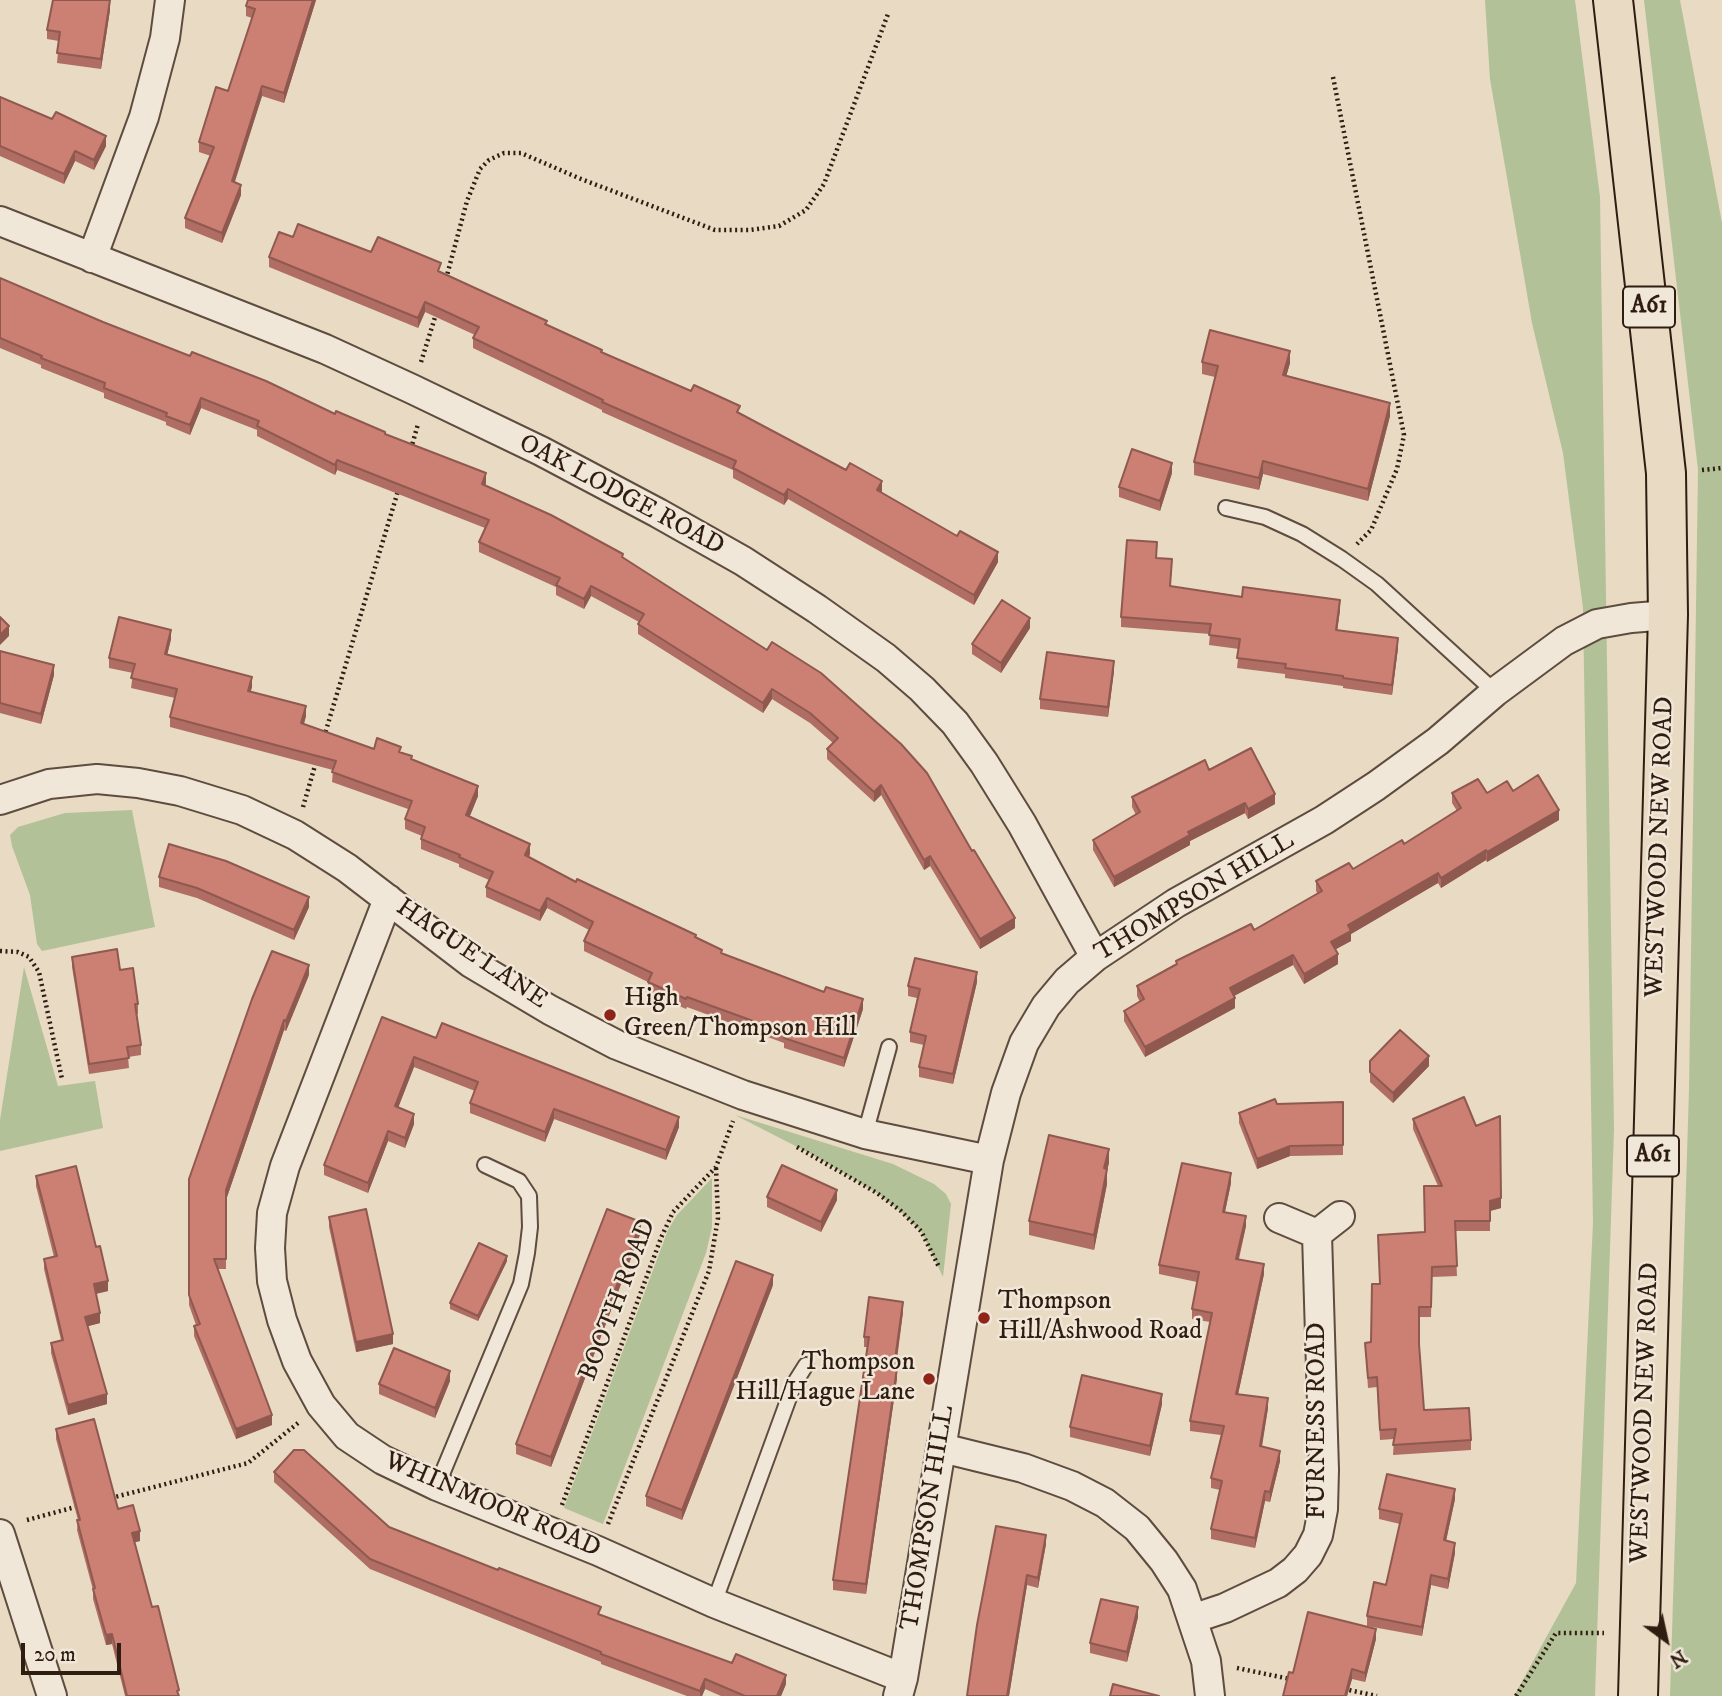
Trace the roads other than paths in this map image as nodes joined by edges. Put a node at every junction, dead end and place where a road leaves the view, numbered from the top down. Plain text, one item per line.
1 (170, 0) edge
2 (1613, 0) edge
3 (0, 221) edge
4 (92, 258) junction
5 (1226, 508) dead end
6 (1668, 615) junction
7 (1495, 692) junction
8 (0, 800) edge
9 (388, 899) junction
10 (1095, 957) junction
11 (889, 1047) dead end
12 (865, 1134) junction
13 (989, 1160) junction
14 (485, 1165) dead end
15 (1340, 1216) dead end
16 (1279, 1218) dead end
17 (1317, 1234) junction
18 (806, 1365) dead end
19 (942, 1448) junction
20 (438, 1486) junction
21 (0, 1534) edge
22 (714, 1603) junction
23 (1192, 1619) junction
24 (900, 1687) edge
25 (52, 1696) edge
26 (1210, 1696) edge
27 (1638, 1696) edge

1 - 4 street
2 - 6 highway, WESTWOOD NEW ROAD / A61
3 - 4 street, OAK LODGE ROAD
4 - 10 street, OAK LODGE ROAD
5 - 7 lane
6 - 7 street, THOMPSON HILL
6 - 27 highway, WESTWOOD NEW ROAD / A61
7 - 10 street, THOMPSON HILL
8 - 9 street, HAGUE LANE
9 - 12 street, HAGUE LANE
9 - 20 street, WHINMOOR ROAD
10 - 13 street, THOMPSON HILL
11 - 12 lane
12 - 13 street, HAGUE LANE
13 - 19 street, THOMPSON HILL
14 - 20 lane
15 - 17 street
16 - 17 street
17 - 23 street, FURNESS ROAD
18 - 22 lane
19 - 23 street
19 - 24 street, THOMPSON HILL
20 - 22 street, WHINMOOR ROAD
21 - 25 street
22 - 24 street, WHINMOOR ROAD
23 - 26 street

